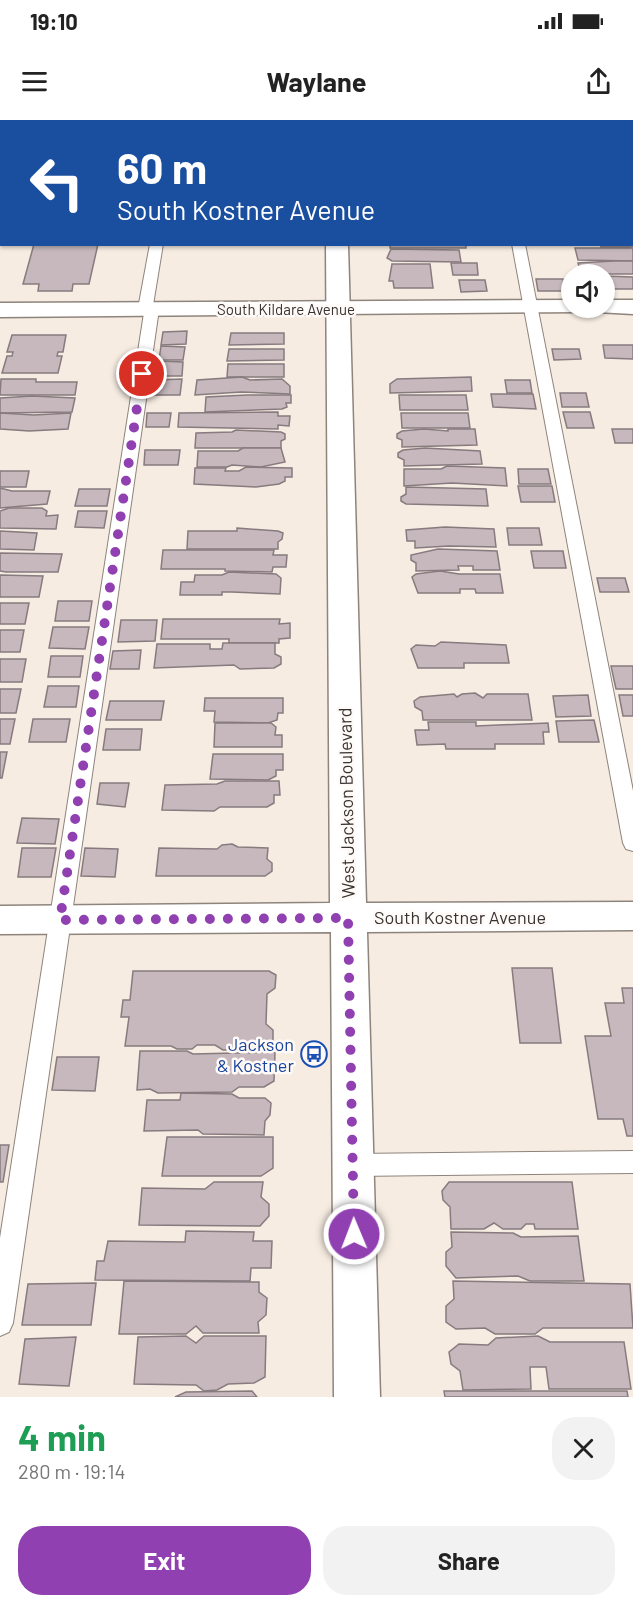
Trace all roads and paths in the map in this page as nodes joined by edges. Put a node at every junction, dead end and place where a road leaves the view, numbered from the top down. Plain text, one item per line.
1 (157, 246) edge
2 (338, 246) edge
3 (518, 246) edge
4 (561, 307) edge
5 (615, 307) edge
6 (633, 307) edge
7 (339, 308) junction
8 (530, 308) junction
9 (149, 309) junction
10 (0, 310) edge
11 (633, 843) edge
12 (633, 916) edge
13 (348, 918) junction
14 (0, 920) edge
15 (60, 920) junction
16 (633, 1162) edge
17 (352, 1165) junction
18 (0, 1323) edge
19 (357, 1397) edge

1 - 9 lane
2 - 7 street, West Jackson Boulevard
3 - 8 lane
4 - 8 street, South Kildare Avenue
5 - 6 street
7 - 8 street, South Kildare Avenue
7 - 9 street, South Kildare Avenue
7 - 13 street, West Jackson Boulevard
8 - 11 lane
9 - 10 street, South Kildare Avenue
9 - 15 lane
12 - 13 street, South Kostner Avenue
13 - 15 street, South Kostner Avenue
13 - 17 street, West Jackson Boulevard
14 - 15 street, South Kostner Avenue
15 - 18 lane
16 - 17 lane
17 - 19 street, West Jackson Boulevard

